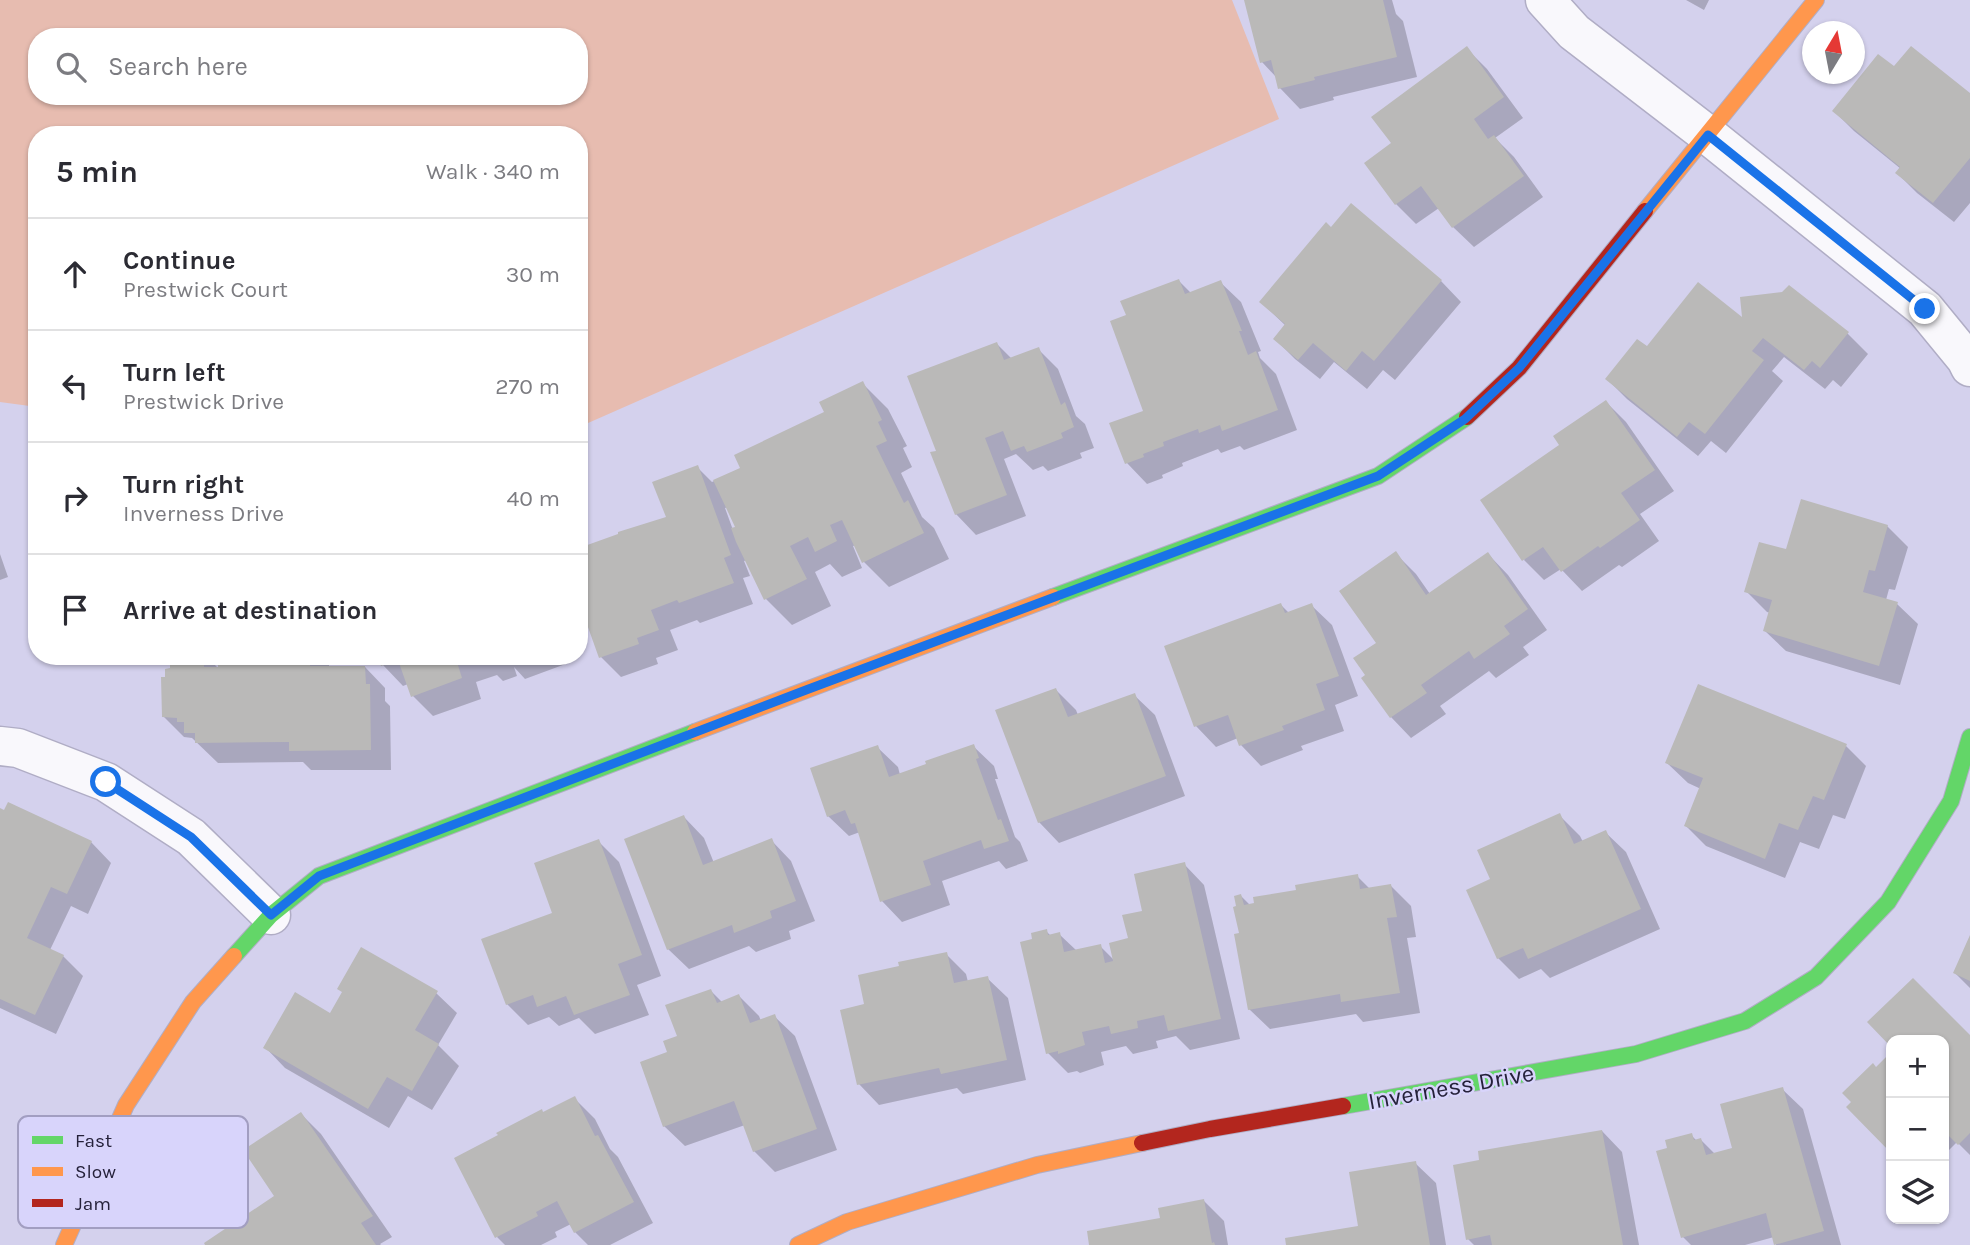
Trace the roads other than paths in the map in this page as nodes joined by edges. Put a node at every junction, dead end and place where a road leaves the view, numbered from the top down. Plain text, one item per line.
1 (1545, 0) edge
2 (1816, 0) edge
3 (1708, 135) junction
4 (1970, 367) edge
5 (1970, 737) edge
6 (0, 746) edge
7 (271, 915) junction
8 (121, 1116) edge
9 (72, 1228) edge
10 (64, 1245) edge
11 (798, 1245) edge

1 - 3 street
2 - 3 street
3 - 4 street
3 - 7 street
5 - 11 street, Inverness Drive
6 - 7 street
7 - 8 street
9 - 10 street

